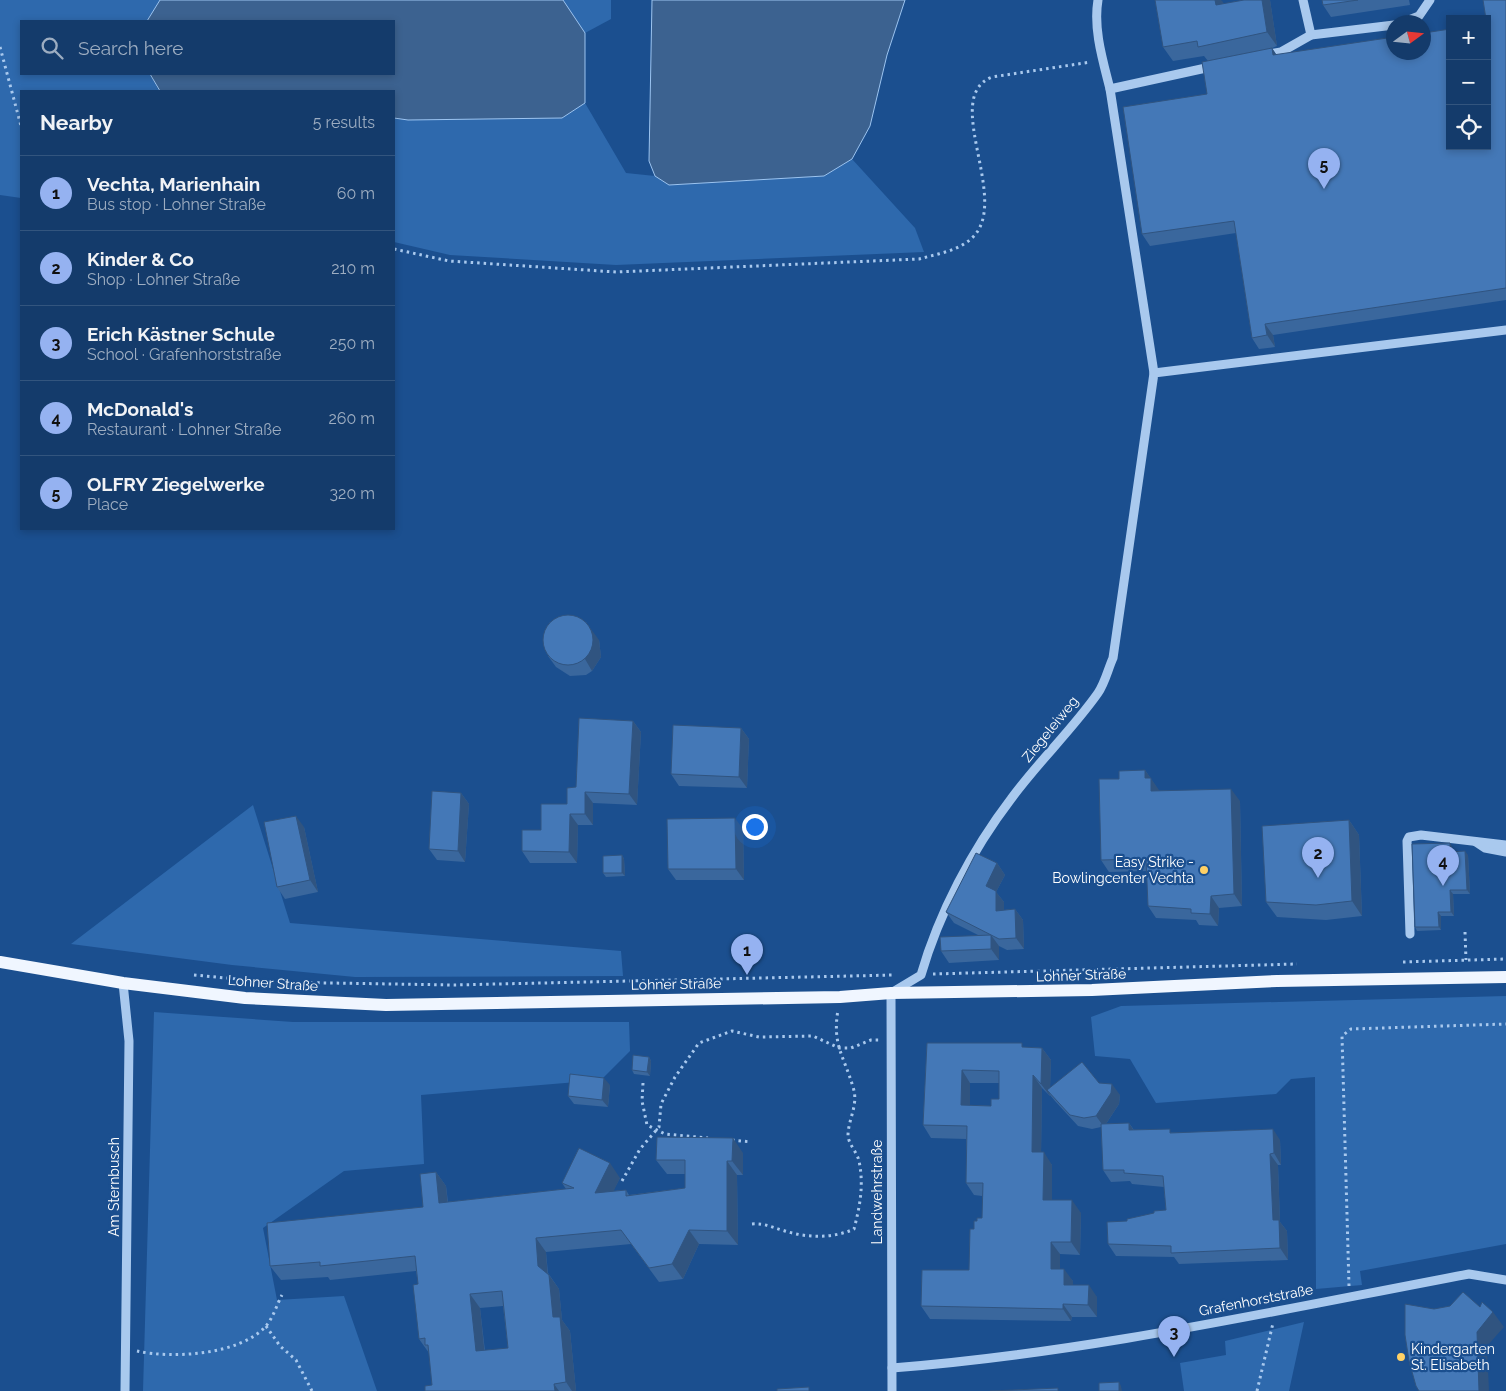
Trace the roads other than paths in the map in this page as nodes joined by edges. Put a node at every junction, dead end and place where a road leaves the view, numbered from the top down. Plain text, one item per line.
1 (1098, 0) edge
2 (1303, 0) edge
3 (1430, 0) edge
4 (1420, 15) edge
5 (1386, 26) edge
6 (1311, 35) junction
7 (1252, 58) edge
8 (1224, 64) edge
9 (1110, 89) junction
10 (1506, 330) edge
11 (1154, 373) junction
12 (1475, 842) junction
13 (1506, 845) edge
14 (1506, 852) edge
15 (1410, 934) dead end
16 (0, 962) edge
17 (1506, 977) edge
18 (123, 983) junction
19 (892, 993) junction
20 (1506, 1280) edge
21 (892, 1368) junction
22 (125, 1391) edge
23 (892, 1391) edge

1 - 9 street, Ziegeleiweg
2 - 6 street
3 - 4 street
5 - 6 street
6 - 7 street
8 - 9 street
9 - 11 street, Ziegeleiweg
10 - 11 street
11 - 19 street, Ziegeleiweg
12 - 13 street
12 - 14 street
12 - 15 street
16 - 18 main road, Lohner Straße
17 - 19 main road, Lohner Straße
18 - 19 main road, Lohner Straße
18 - 22 street, Am Sternbusch
19 - 21 street, Landwehrstraße
20 - 21 street, Grafenhorststraße
21 - 23 street, Landwehrstraße

